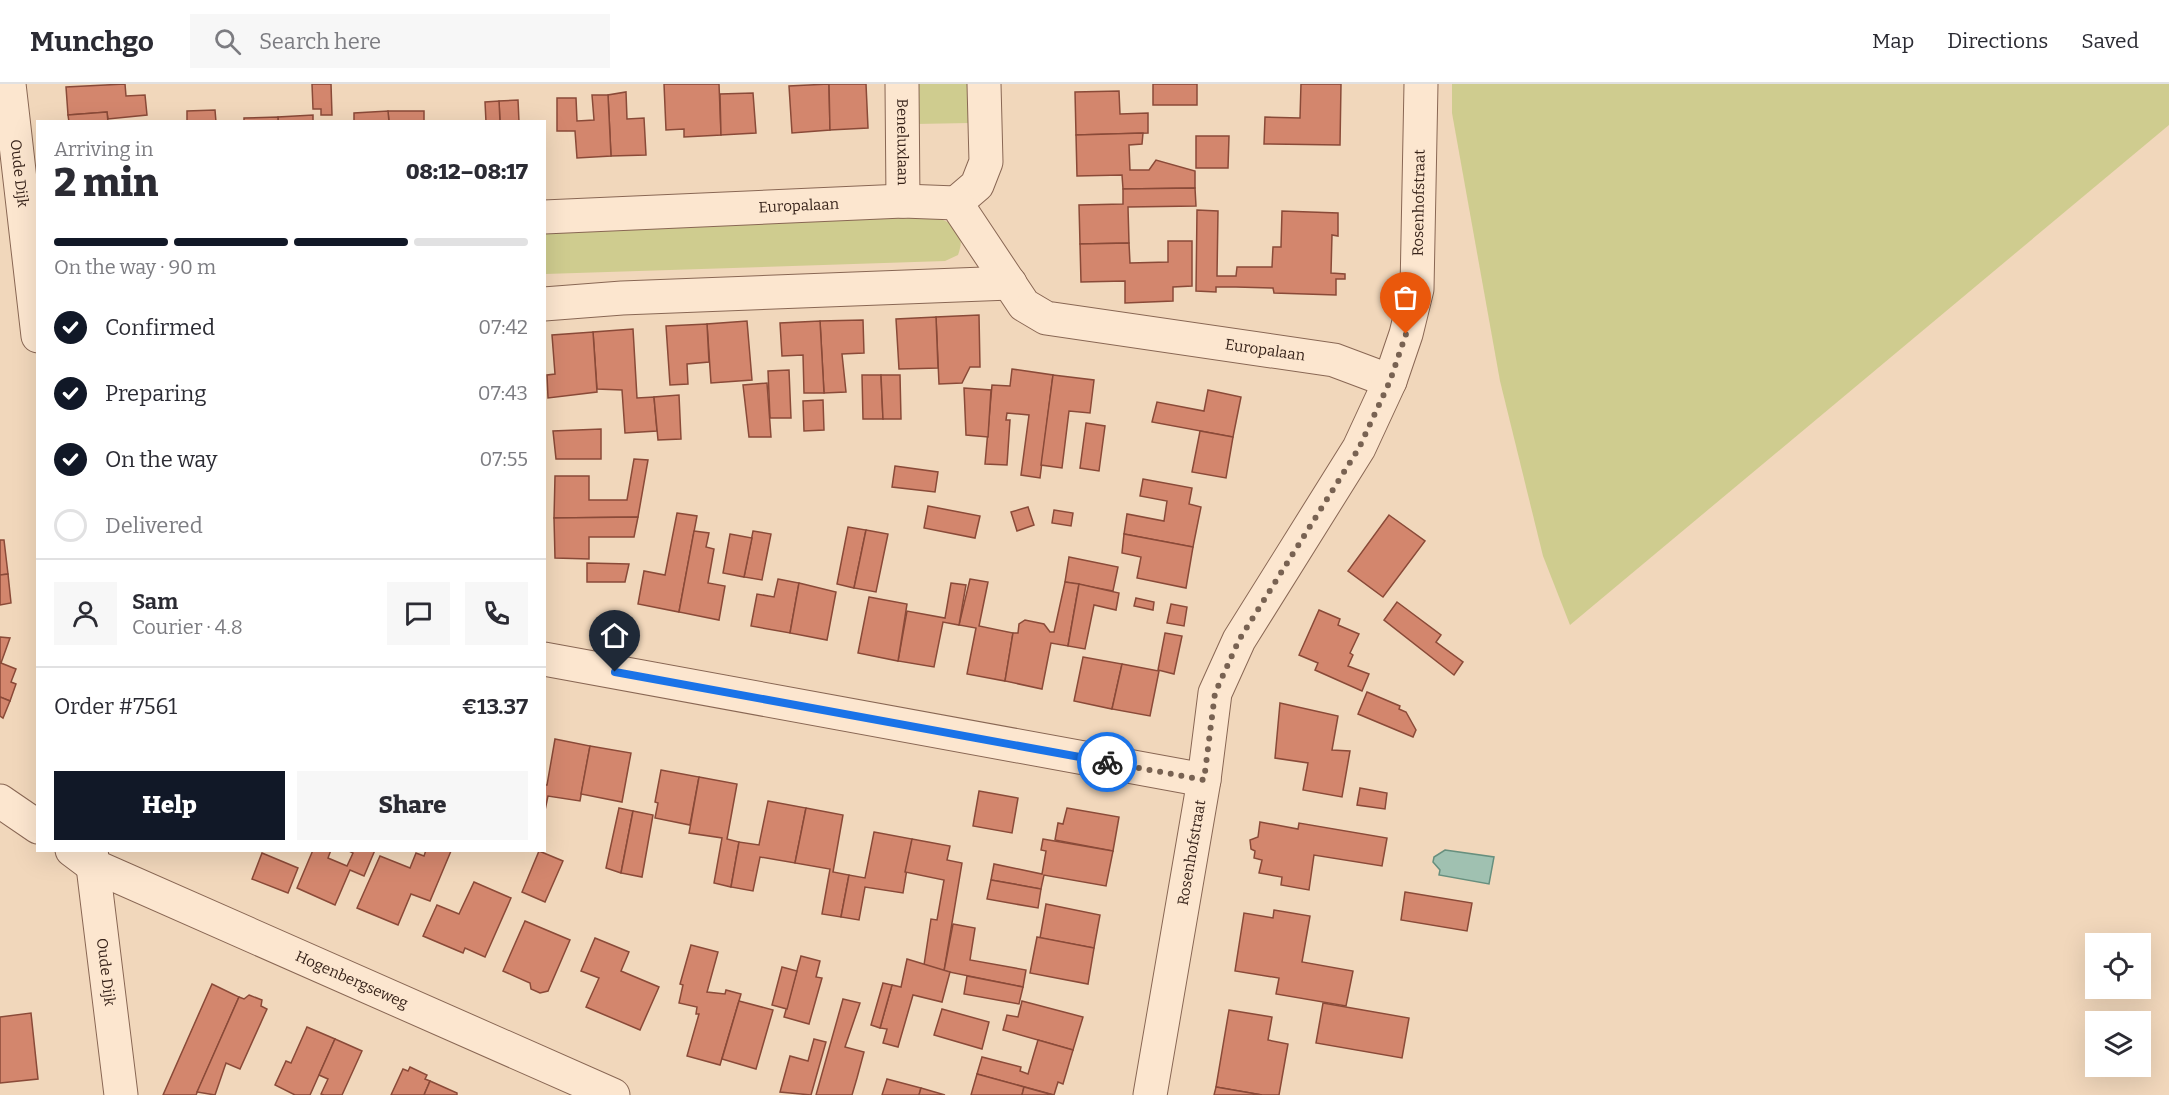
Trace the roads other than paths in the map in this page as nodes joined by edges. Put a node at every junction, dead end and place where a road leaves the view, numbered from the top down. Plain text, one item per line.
1 (9, 84) edge
2 (902, 84) edge
3 (984, 84) edge
4 (1421, 84) edge
5 (903, 201) junction
6 (956, 203) junction
7 (546, 217) edge
8 (22, 231) edge
9 (1010, 283) junction
10 (546, 304) edge
11 (36, 323) edge
12 (1390, 381) junction
13 (546, 659) edge
14 (1204, 780) junction
15 (0, 801) edge
16 (36, 826) edge
17 (85, 855) edge
18 (121, 1095) edge
19 (612, 1095) edge
20 (1150, 1095) edge

1 - 8 street, Oude Dijk
2 - 5 street, Beneluxlaan
3 - 6 street
4 - 12 street, Rosenhofstraat
5 - 6 street, Europalaan
5 - 7 street, Europalaan
6 - 9 street, Europalaan
8 - 11 street, Oude Dijk
9 - 10 street
9 - 12 street, Europalaan
12 - 14 street, Rosenhofstraat
13 - 14 street
14 - 20 street, Rosenhofstraat
15 - 16 street
17 - 18 street, Oude Dijk
17 - 19 street, Hogenbergseweg

